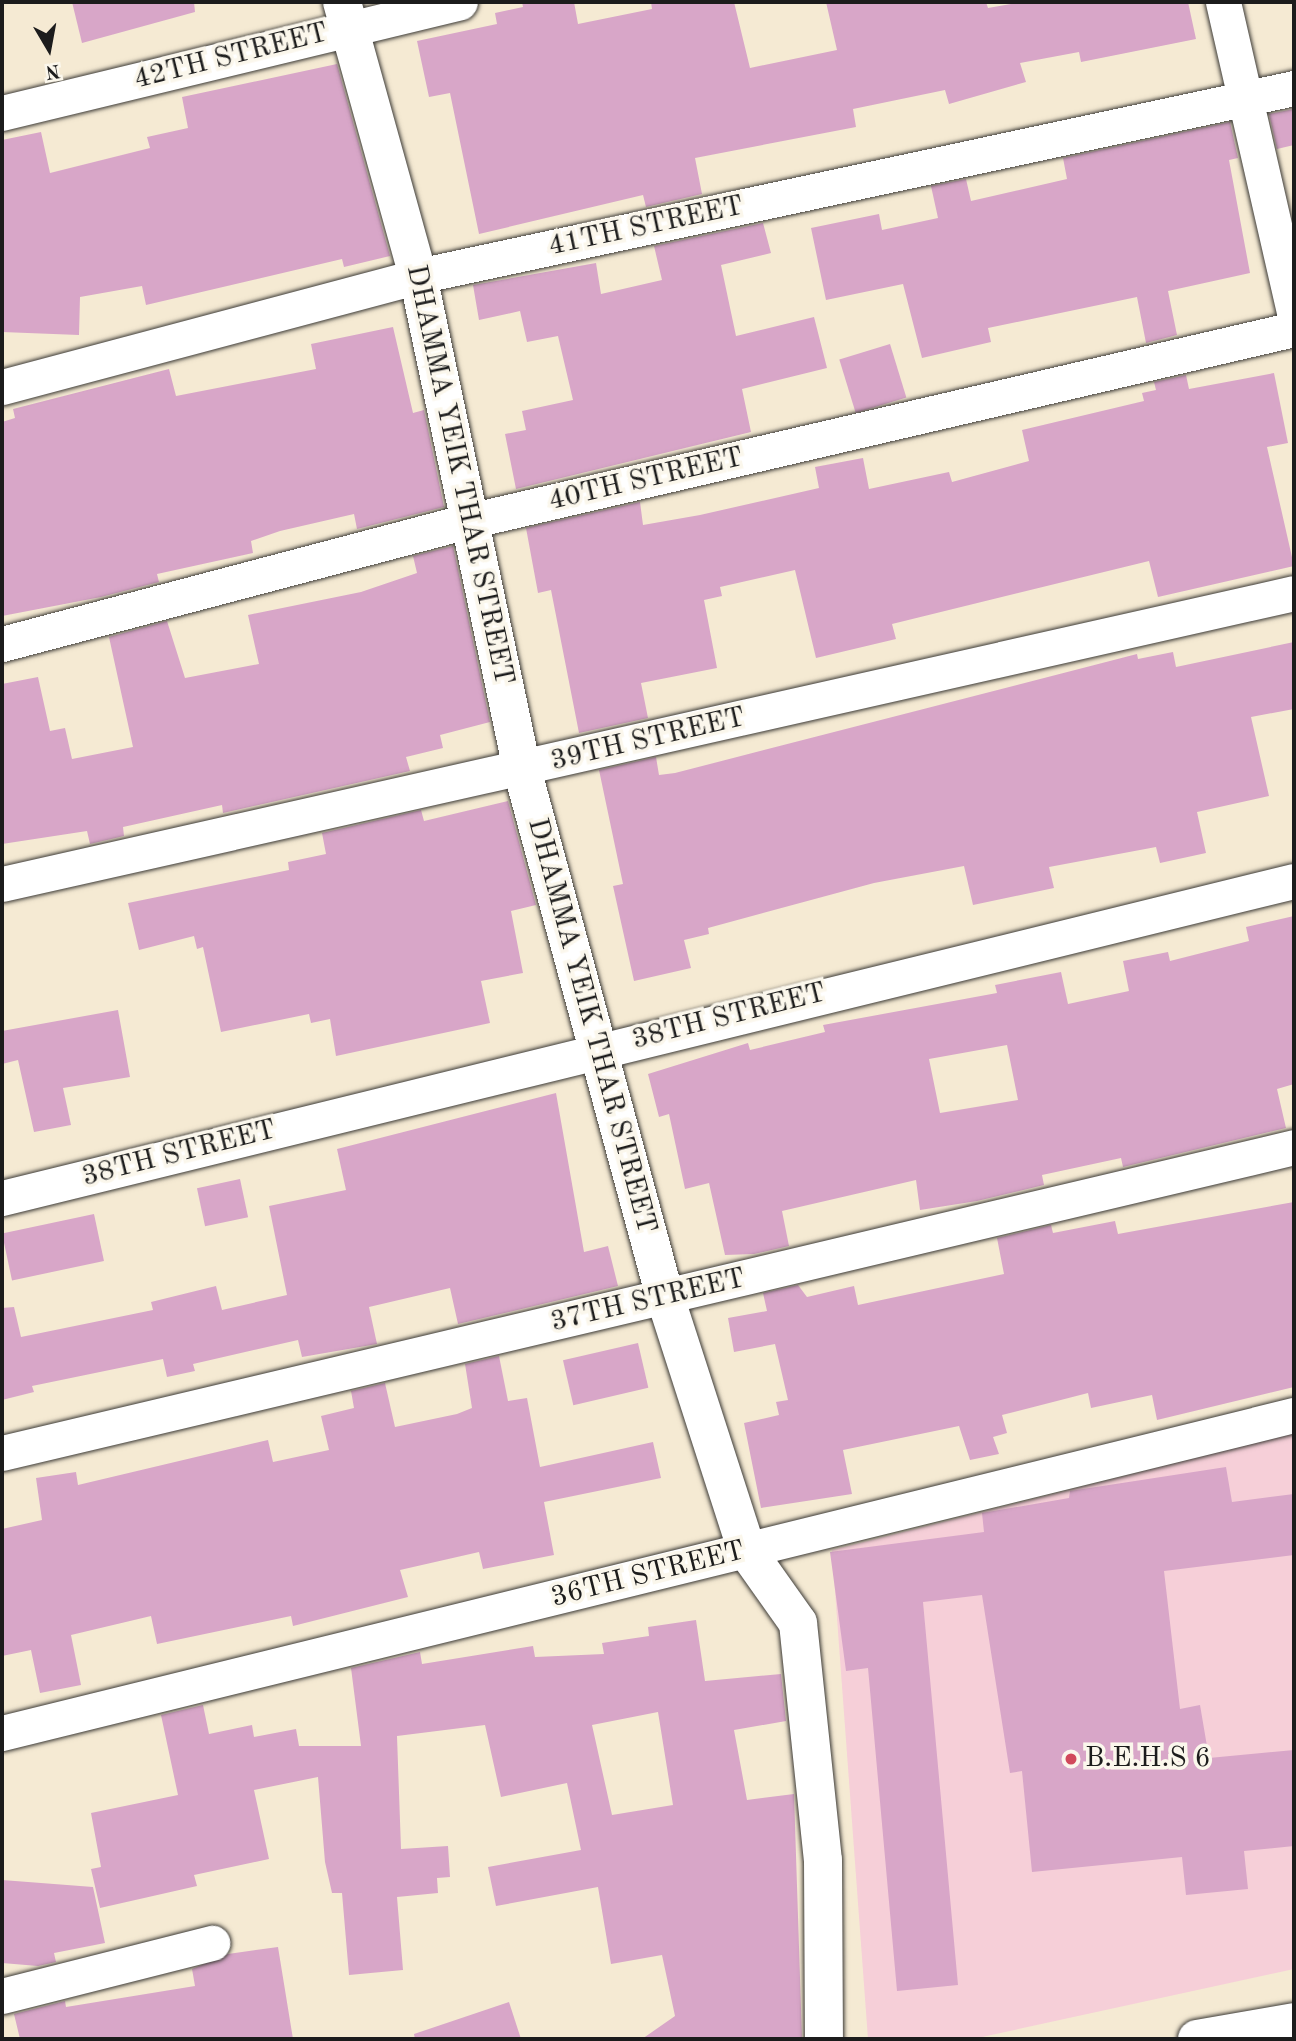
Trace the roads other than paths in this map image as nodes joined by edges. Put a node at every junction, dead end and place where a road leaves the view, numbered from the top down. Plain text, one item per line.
1 (460, 2) edge
2 (1223, 2) edge
3 (346, 15) edge
4 (1294, 88) edge
5 (1246, 99) junction
6 (2, 113) edge
7 (418, 276) junction
8 (1294, 311) edge
9 (1294, 329) edge
10 (2, 387) edge
11 (469, 521) junction
12 (1294, 593) edge
13 (2, 643) edge
14 (522, 769) junction
15 (1294, 881) edge
16 (2, 884) edge
17 (597, 1049) junction
18 (1294, 1147) edge
19 (2, 1198) edge
20 (665, 1297) junction
21 (1294, 1415) edge
22 (2, 1452) edge
23 (747, 1551) junction
24 (2, 1733) edge
25 (212, 1943) dead end
26 (2, 1996) edge
27 (1294, 2022) edge
28 (824, 2039) edge
29 (1200, 2039) edge

1 - 3 street, 42TH STREET
2 - 5 street
3 - 6 street, 42TH STREET
3 - 7 main road, DHAMMA YEIK THAR STREET
4 - 5 street, 41TH STREET
5 - 7 street, 41TH STREET
5 - 8 street
7 - 10 street, 41TH STREET
7 - 11 main road, DHAMMA YEIK THAR STREET
9 - 11 street, 40TH STREET
11 - 13 street, 40TH STREET
11 - 14 main road, DHAMMA YEIK THAR STREET
12 - 14 street, 39TH STREET
14 - 16 street, 39TH STREET
14 - 17 main road, DHAMMA YEIK THAR STREET
15 - 17 street, 38TH STREET
17 - 19 street, 38TH STREET
17 - 20 main road, DHAMMA YEIK THAR STREET
18 - 20 street, 37TH STREET
20 - 22 street, 37TH STREET
20 - 23 main road, DHAMMA YEIK THAR STREET
21 - 23 street, 36TH STREET
23 - 24 street, 36TH STREET
23 - 28 main road, DHAMMA YEIK THAR STREET
25 - 26 street
27 - 29 main road

